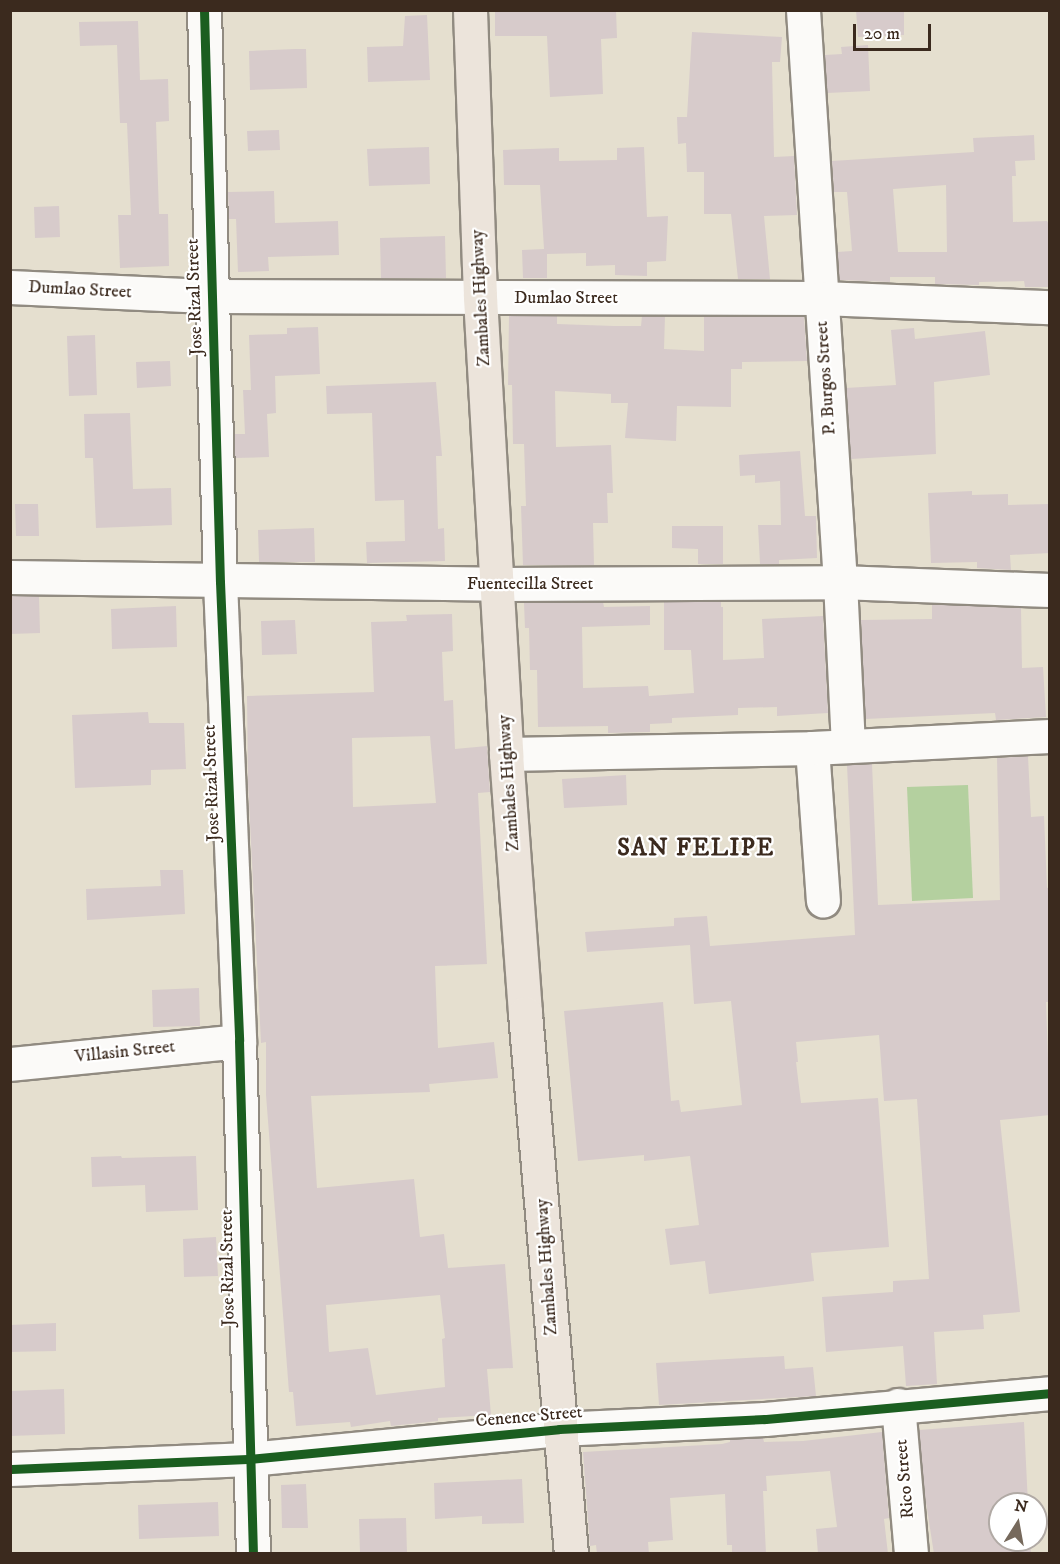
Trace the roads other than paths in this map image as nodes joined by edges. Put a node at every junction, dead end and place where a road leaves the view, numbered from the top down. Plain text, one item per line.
1 (204, 10) edge
2 (470, 10) edge
3 (803, 10) edge
4 (10, 287) edge
5 (212, 296) junction
6 (480, 297) junction
7 (820, 298) junction
8 (1050, 307) edge
9 (10, 577) edge
10 (220, 582) junction
11 (840, 582) junction
12 (498, 584) junction
13 (1050, 590) edge
14 (1050, 736) edge
15 (848, 746) junction
16 (812, 748) junction
17 (506, 754) junction
18 (823, 902) dead end
19 (238, 1041) junction
20 (10, 1064) edge
21 (1050, 1393) edge
22 (898, 1405) junction
23 (560, 1429) junction
24 (249, 1459) junction
25 (10, 1469) edge
26 (253, 1554) edge
27 (571, 1554) edge
28 (911, 1554) edge

1 - 5 street, Jose Rizal Street
2 - 6 main road, Zambales Highway
3 - 7 street, P. Burgos Street
4 - 5 street, Dumlao Street
5 - 6 street, Dumlao Street
5 - 10 street, Jose Rizal Street
6 - 7 street, Dumlao Street
6 - 12 main road, Zambales Highway
7 - 8 street, Dumlao Street
7 - 11 street, P. Burgos Street
9 - 10 street, Fuentecilla Street
10 - 12 street, Fuentecilla Street
10 - 19 street, Jose Rizal Street
11 - 12 street, Fuentecilla Street
11 - 13 street, Fuentecilla Street
11 - 15 street, P. Burgos Street
12 - 17 main road, Zambales Highway
14 - 15 street
15 - 16 street
16 - 17 street
16 - 18 street
17 - 23 main road, Zambales Highway
19 - 20 street, Villasin Street
19 - 24 street, Jose Rizal Street
21 - 22 street, Cenence Street
22 - 23 street, Cenence Street
22 - 28 street, Rico Street
23 - 24 street, Cenence Street
23 - 27 main road, Zambales Highway
24 - 25 street, Cenence Street
24 - 26 street, Jose Rizal Street

